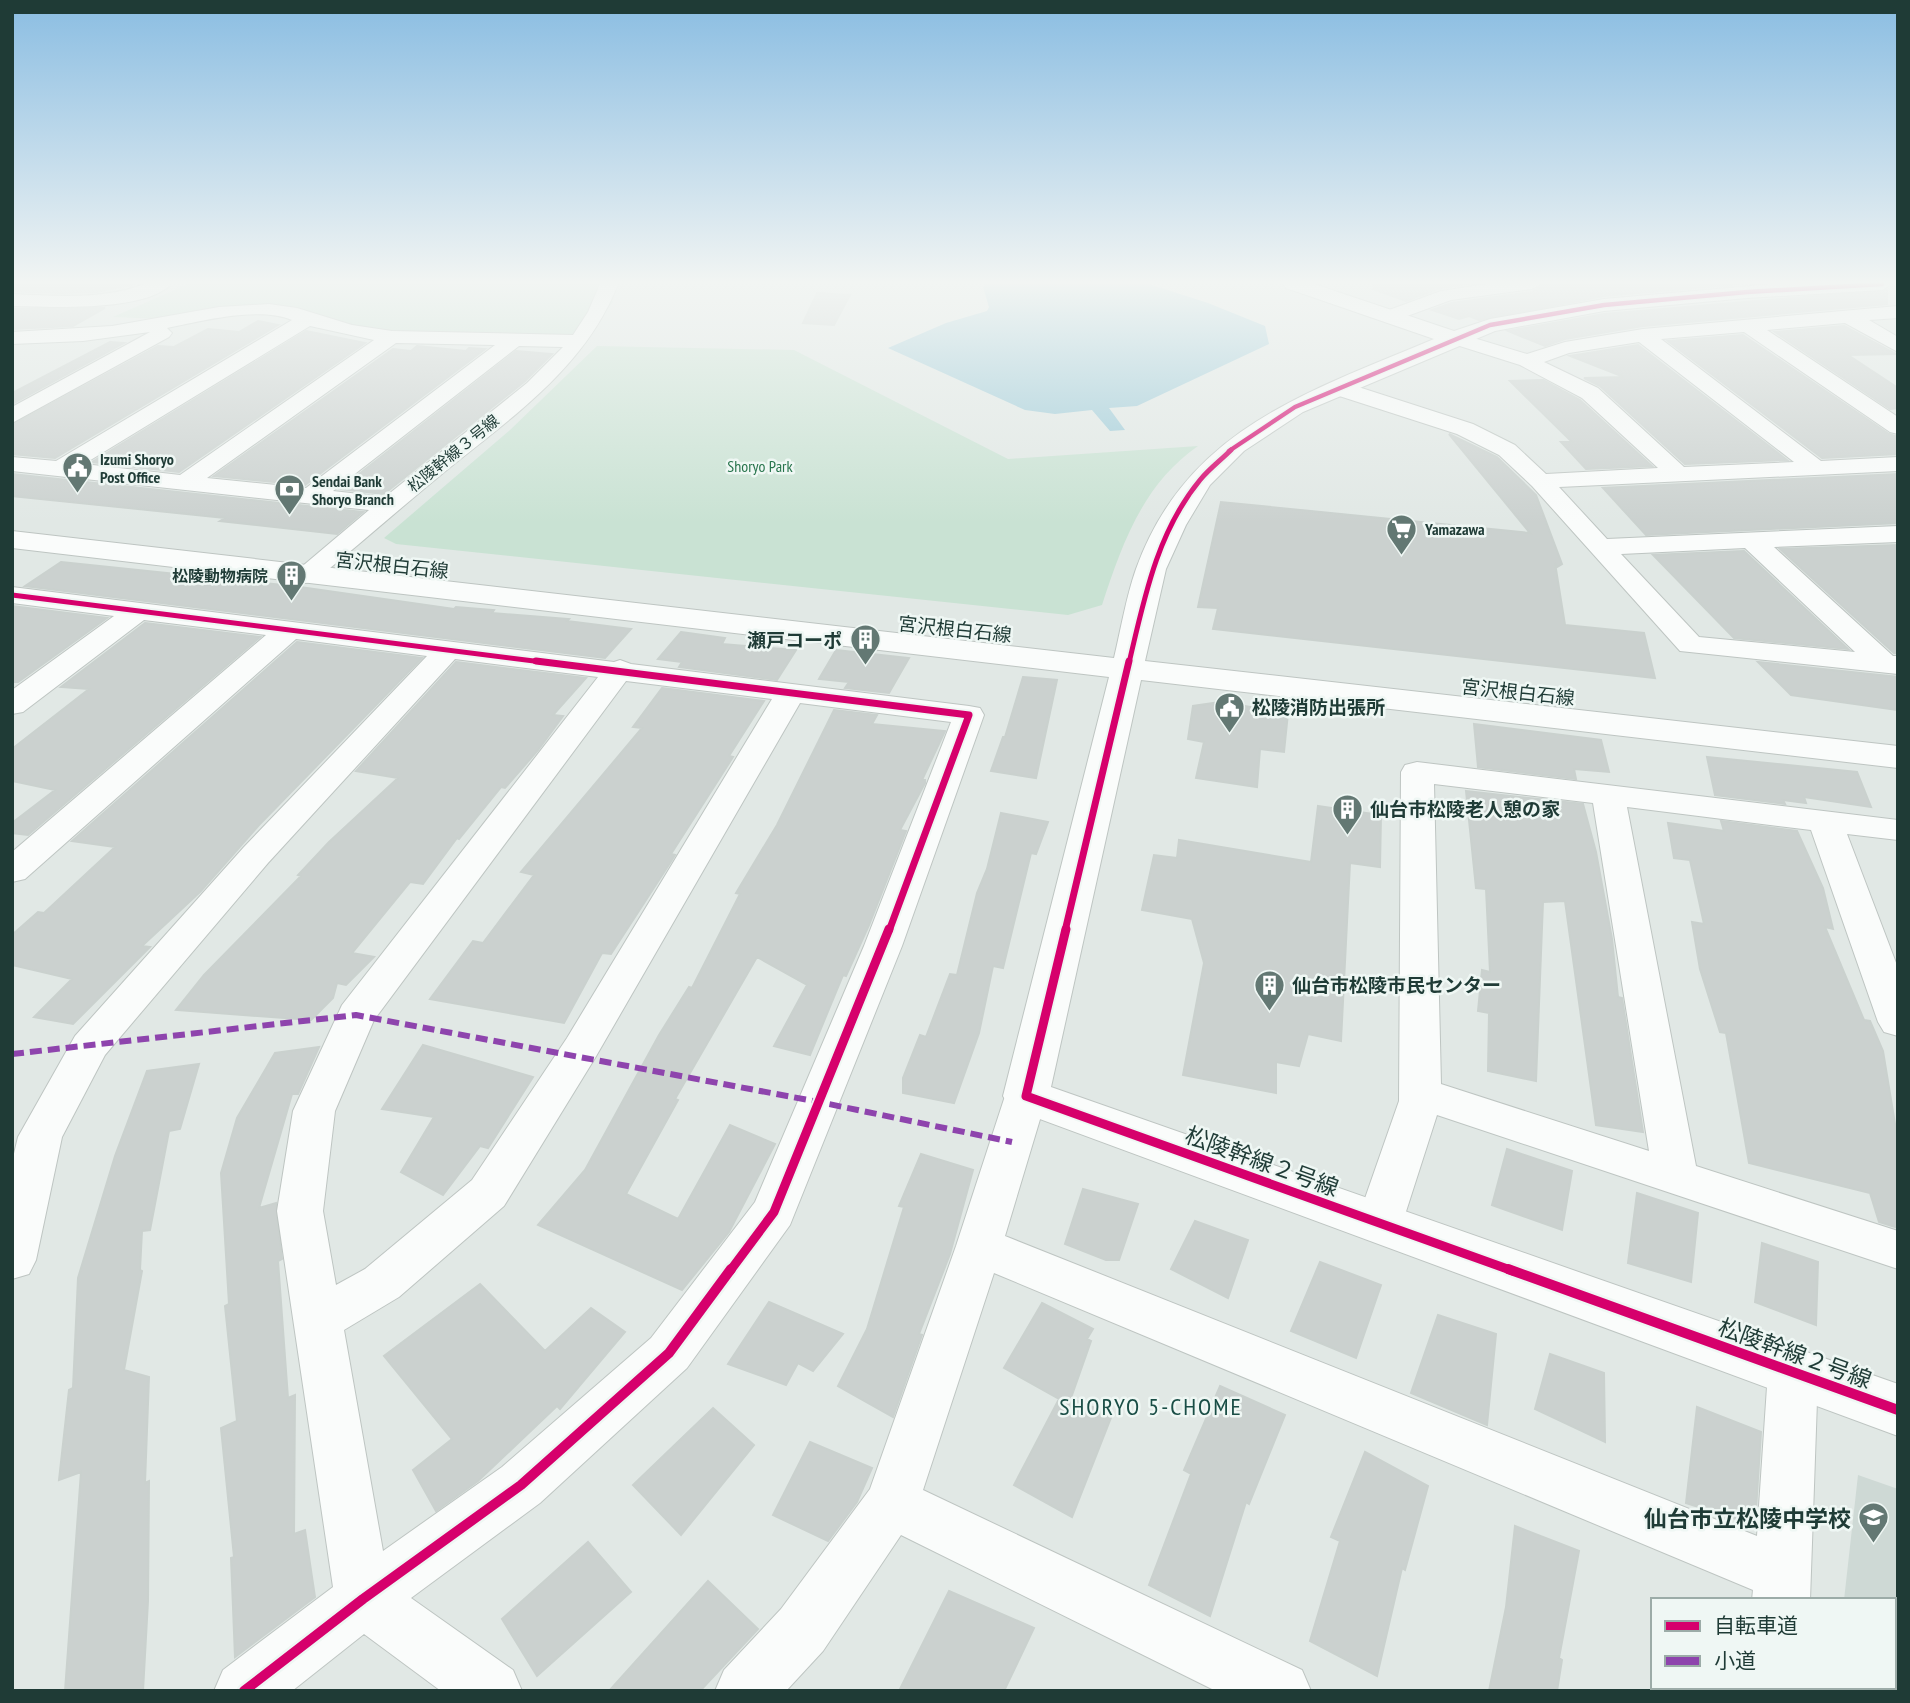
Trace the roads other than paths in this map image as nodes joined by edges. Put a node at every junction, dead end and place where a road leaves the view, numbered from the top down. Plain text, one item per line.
1 (107, 363) edge
2 (234, 363) edge
3 (354, 363) edge
4 (483, 363) edge
5 (558, 363) edge
6 (1395, 363) edge
7 (1532, 363) edge
8 (1680, 363) edge
9 (1804, 363) edge
10 (1338, 388) junction
11 (12, 416) edge
12 (1898, 427) edge
13 (12, 464) edge
14 (1898, 464) edge
15 (1815, 467) junction
16 (60, 469) junction
17 (1680, 476) junction
18 (1540, 481) junction
19 (185, 482) junction
20 (310, 497) junction
21 (390, 505) junction
22 (12, 522) edge
23 (1897, 535) edge
24 (39, 536) edge
25 (1751, 540) junction
26 (1601, 547) junction
27 (12, 562) edge
28 (316, 567) junction
29 (12, 595) edge
30 (140, 610) junction
31 (291, 629) junction
32 (450, 648) junction
33 (1129, 659) junction
34 (1891, 664) edge
35 (620, 669) junction
36 (792, 691) junction
37 (12, 705) edge
38 (1898, 735) edge
39 (1898, 757) edge
40 (1608, 795) junction
41 (1825, 821) junction
42 (1898, 830) edge
43 (12, 871) edge
44 (1898, 1022) edge
45 (1420, 1093) junction
46 (1026, 1096) junction
47 (1676, 1177) junction
48 (1379, 1224) junction
49 (979, 1246) junction
50 (1898, 1250) edge
51 (12, 1260) edge
52 (319, 1320) junction
53 (1793, 1372) junction
54 (1898, 1410) edge
55 (892, 1503) junction
56 (1781, 1587) edge
57 (363, 1599) junction
58 (244, 1691) edge
59 (492, 1691) edge
60 (745, 1691) edge
61 (1281, 1691) edge

1 - 11 street
2 - 16 street
3 - 19 street
4 - 20 street
5 - 21 street, 松陵幹線３号線
6 - 10 street
7 - 17 street
8 - 15 street
9 - 12 street
10 - 18 street
10 - 33 street
13 - 16 street
14 - 15 street
15 - 17 street
16 - 19 street
17 - 18 street
18 - 26 street
19 - 20 street
20 - 21 street
21 - 28 street, 松陵幹線３号線
22 - 24 street
23 - 25 street
24 - 27 street
24 - 28 street
25 - 26 street
25 - 34 street
26 - 34 street
28 - 33 street
29 - 30 street
30 - 31 street
30 - 37 street
31 - 32 street
31 - 43 street
32 - 35 street
32 - 51 street
33 - 38 street, 宮沢根白石線
33 - 39 street
33 - 46 street
35 - 36 street
35 - 52 street
36 - 52 street
36 - 57 street
40 - 41 street
40 - 45 street
40 - 47 street
41 - 42 street
41 - 44 street
45 - 47 street
45 - 48 street
46 - 48 street, 松陵幹線２号線
46 - 49 street
47 - 50 street
48 - 53 street, 松陵幹線２号線
49 - 55 street
49 - 56 street
52 - 57 street
53 - 54 street, 松陵幹線２号線
53 - 56 street
55 - 60 street
55 - 61 street
57 - 58 street
57 - 59 street

